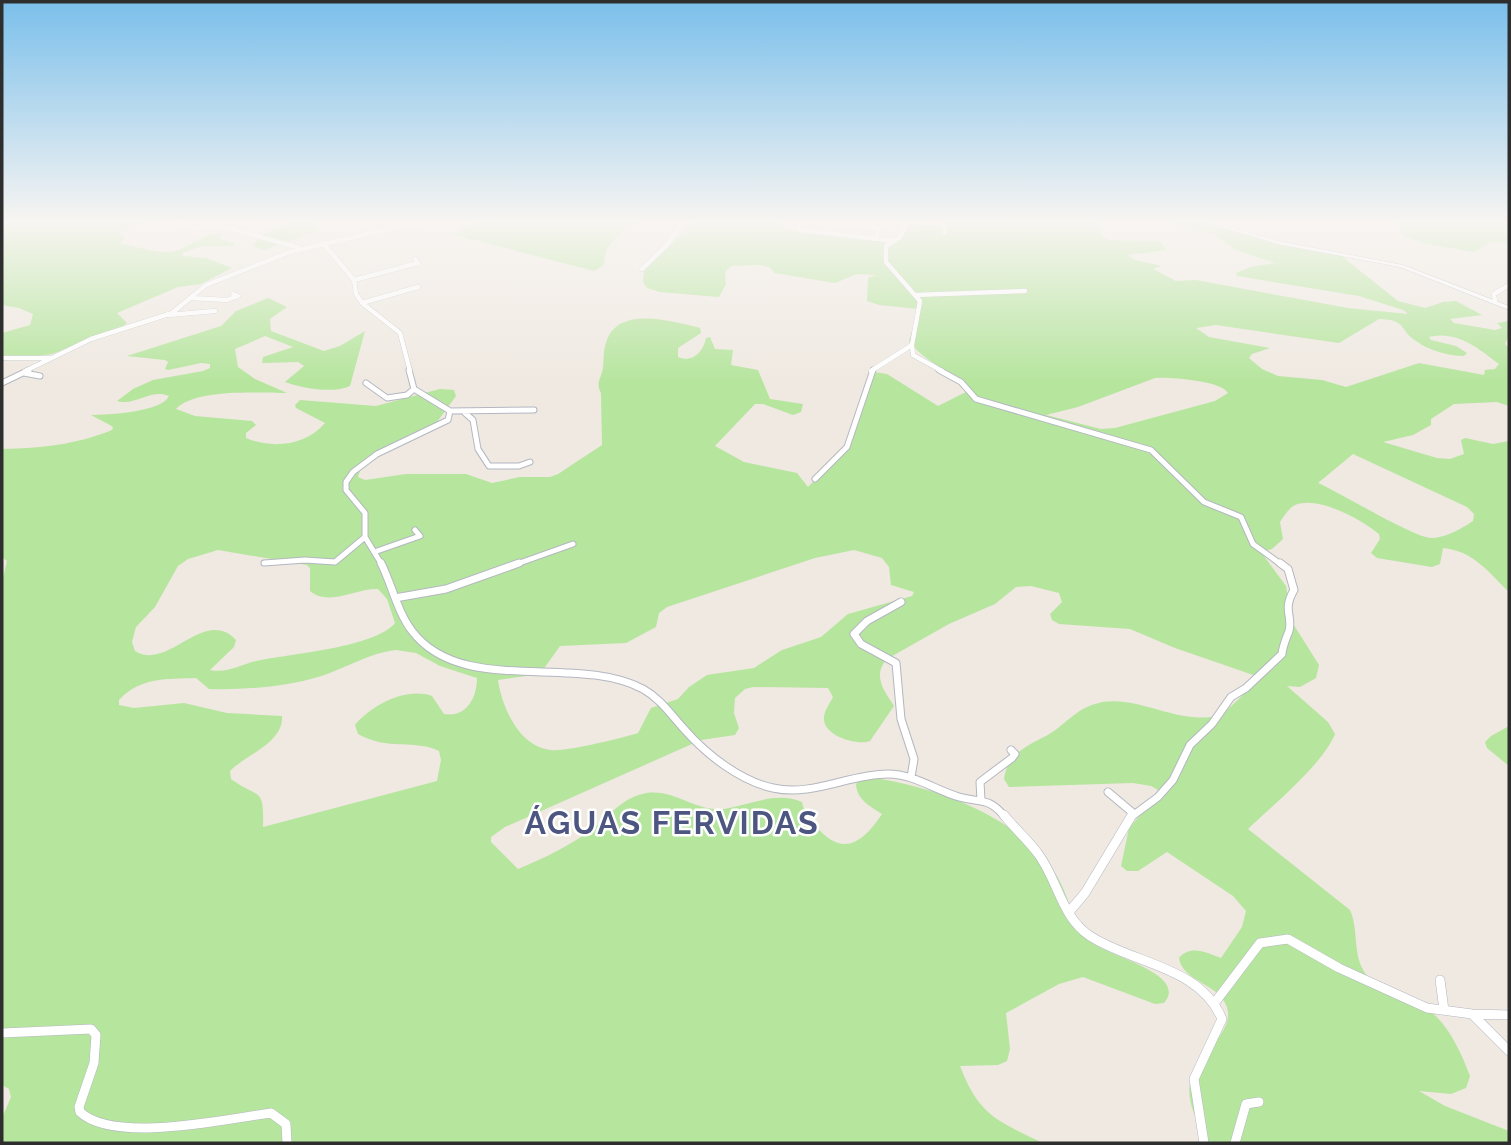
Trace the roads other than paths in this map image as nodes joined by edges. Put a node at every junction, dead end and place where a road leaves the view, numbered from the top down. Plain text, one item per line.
1 (230, 275) edge
2 (350, 275) edge
3 (373, 275) edge
4 (898, 275) edge
5 (1423, 275) edge
6 (354, 280) junction
7 (1509, 285) edge
8 (418, 287) dead end
9 (1025, 291) dead end
10 (233, 293) dead end
11 (915, 295) junction
12 (191, 298) junction
13 (1495, 302) junction
14 (362, 303) junction
15 (1509, 308) edge
16 (215, 311) dead end
17 (167, 315) junction
18 (912, 345) junction
19 (2, 358) edge
20 (53, 358) junction
21 (24, 373) junction
22 (40, 376) dead end
23 (2, 383) edge
24 (366, 383) dead end
25 (414, 389) junction
26 (534, 410) dead end
27 (450, 411) junction
28 (463, 412) junction
29 (530, 462) dead end
30 (815, 480) dead end
31 (415, 530) dead end
32 (365, 537) junction
33 (573, 544) dead end
34 (377, 551) junction
35 (264, 563) dead end
36 (395, 598) junction
37 (901, 601) dead end
38 (1011, 750) dead end
39 (911, 777) junction
40 (1108, 792) dead end
41 (981, 800) junction
42 (1133, 813) junction
43 (1069, 912) junction
44 (1440, 980) dead end
45 (1216, 1001) junction
46 (1444, 1010) junction
47 (1472, 1014) junction
48 (1509, 1015) edge
49 (2, 1033) edge
50 (1509, 1051) edge
51 (1259, 1102) dead end
52 (287, 1143) edge
53 (1204, 1143) edge
54 (1235, 1143) edge

1 - 12 street
2 - 6 street
3 - 6 street
4 - 11 street
5 - 13 street
6 - 14 street
7 - 13 street
8 - 14 street
9 - 11 street
10 - 12 street
11 - 18 street
12 - 17 street
13 - 15 street
14 - 25 street
16 - 17 street
17 - 20 street
18 - 30 street
18 - 42 street
19 - 20 street
20 - 21 street
21 - 22 street
21 - 23 street
24 - 25 street
25 - 27 street
26 - 28 street
27 - 28 street
27 - 32 street
28 - 29 street
31 - 34 street
32 - 34 street
32 - 35 street
33 - 36 street
34 - 36 street
36 - 39 street
37 - 39 street
38 - 41 street
39 - 41 street
40 - 42 street
41 - 43 street
42 - 43 street
43 - 45 street
44 - 46 street
45 - 46 street
45 - 53 street
46 - 47 street
47 - 48 street
47 - 50 street
49 - 52 street
51 - 54 street

